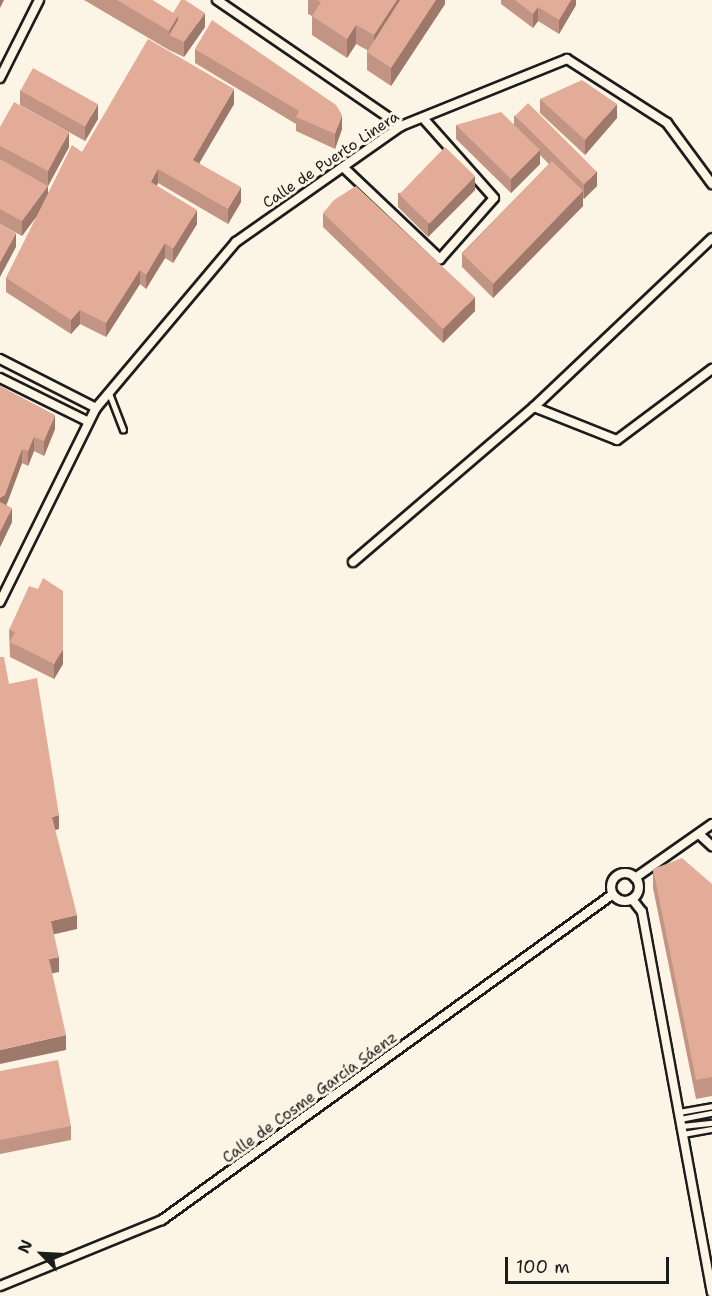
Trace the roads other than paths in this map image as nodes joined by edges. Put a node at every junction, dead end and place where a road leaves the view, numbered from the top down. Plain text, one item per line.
1 (39, 0) edge
2 (217, 0) edge
3 (0, 78) edge
4 (423, 118) junction
5 (401, 126) junction
6 (343, 167) junction
7 (712, 184) edge
8 (712, 238) edge
9 (0, 359) edge
10 (712, 369) edge
11 (0, 378) edge
12 (109, 392) junction
13 (534, 407) junction
14 (96, 408) junction
15 (87, 421) junction
16 (123, 429) dead end
17 (353, 562) dead end
18 (0, 602) edge
19 (712, 824) edge
20 (699, 834) junction
21 (712, 846) edge
22 (635, 878) junction
23 (613, 894) junction
24 (632, 899) junction
25 (712, 1106) edge
26 (712, 1113) edge
27 (681, 1123) junction
28 (712, 1123) edge
29 (712, 1130) edge
30 (0, 1279) edge
31 (9, 1282) junction
32 (0, 1286) edge
33 (712, 1293) edge

1 - 3 street
2 - 5 street
4 - 5 street, Calle de Puerto Linera
4 - 6 street
4 - 7 street, Calle de Puerto Linera
5 - 6 street, Calle de Puerto Linera
6 - 12 street, Calle de Puerto Linera
8 - 13 street
9 - 14 street
10 - 13 street
11 - 15 street
12 - 14 street, Calle de Puerto Linera
12 - 16 lane
13 - 17 street
14 - 15 street, Calle de Puerto Linera
15 - 18 street, Calle de Puerto Linera
19 - 20 street
20 - 21 street
20 - 22 street
22 - 23 street, Calle de Cosme García Sáenz
22 - 24 street
23 - 24 street
23 - 31 street, Calle de Cosme García Sáenz
24 - 27 street
25 - 27 lane
26 - 27 lane
27 - 28 lane
27 - 29 lane
27 - 33 street
30 - 31 street
31 - 32 street, Calle de Cosme García Sáenz

